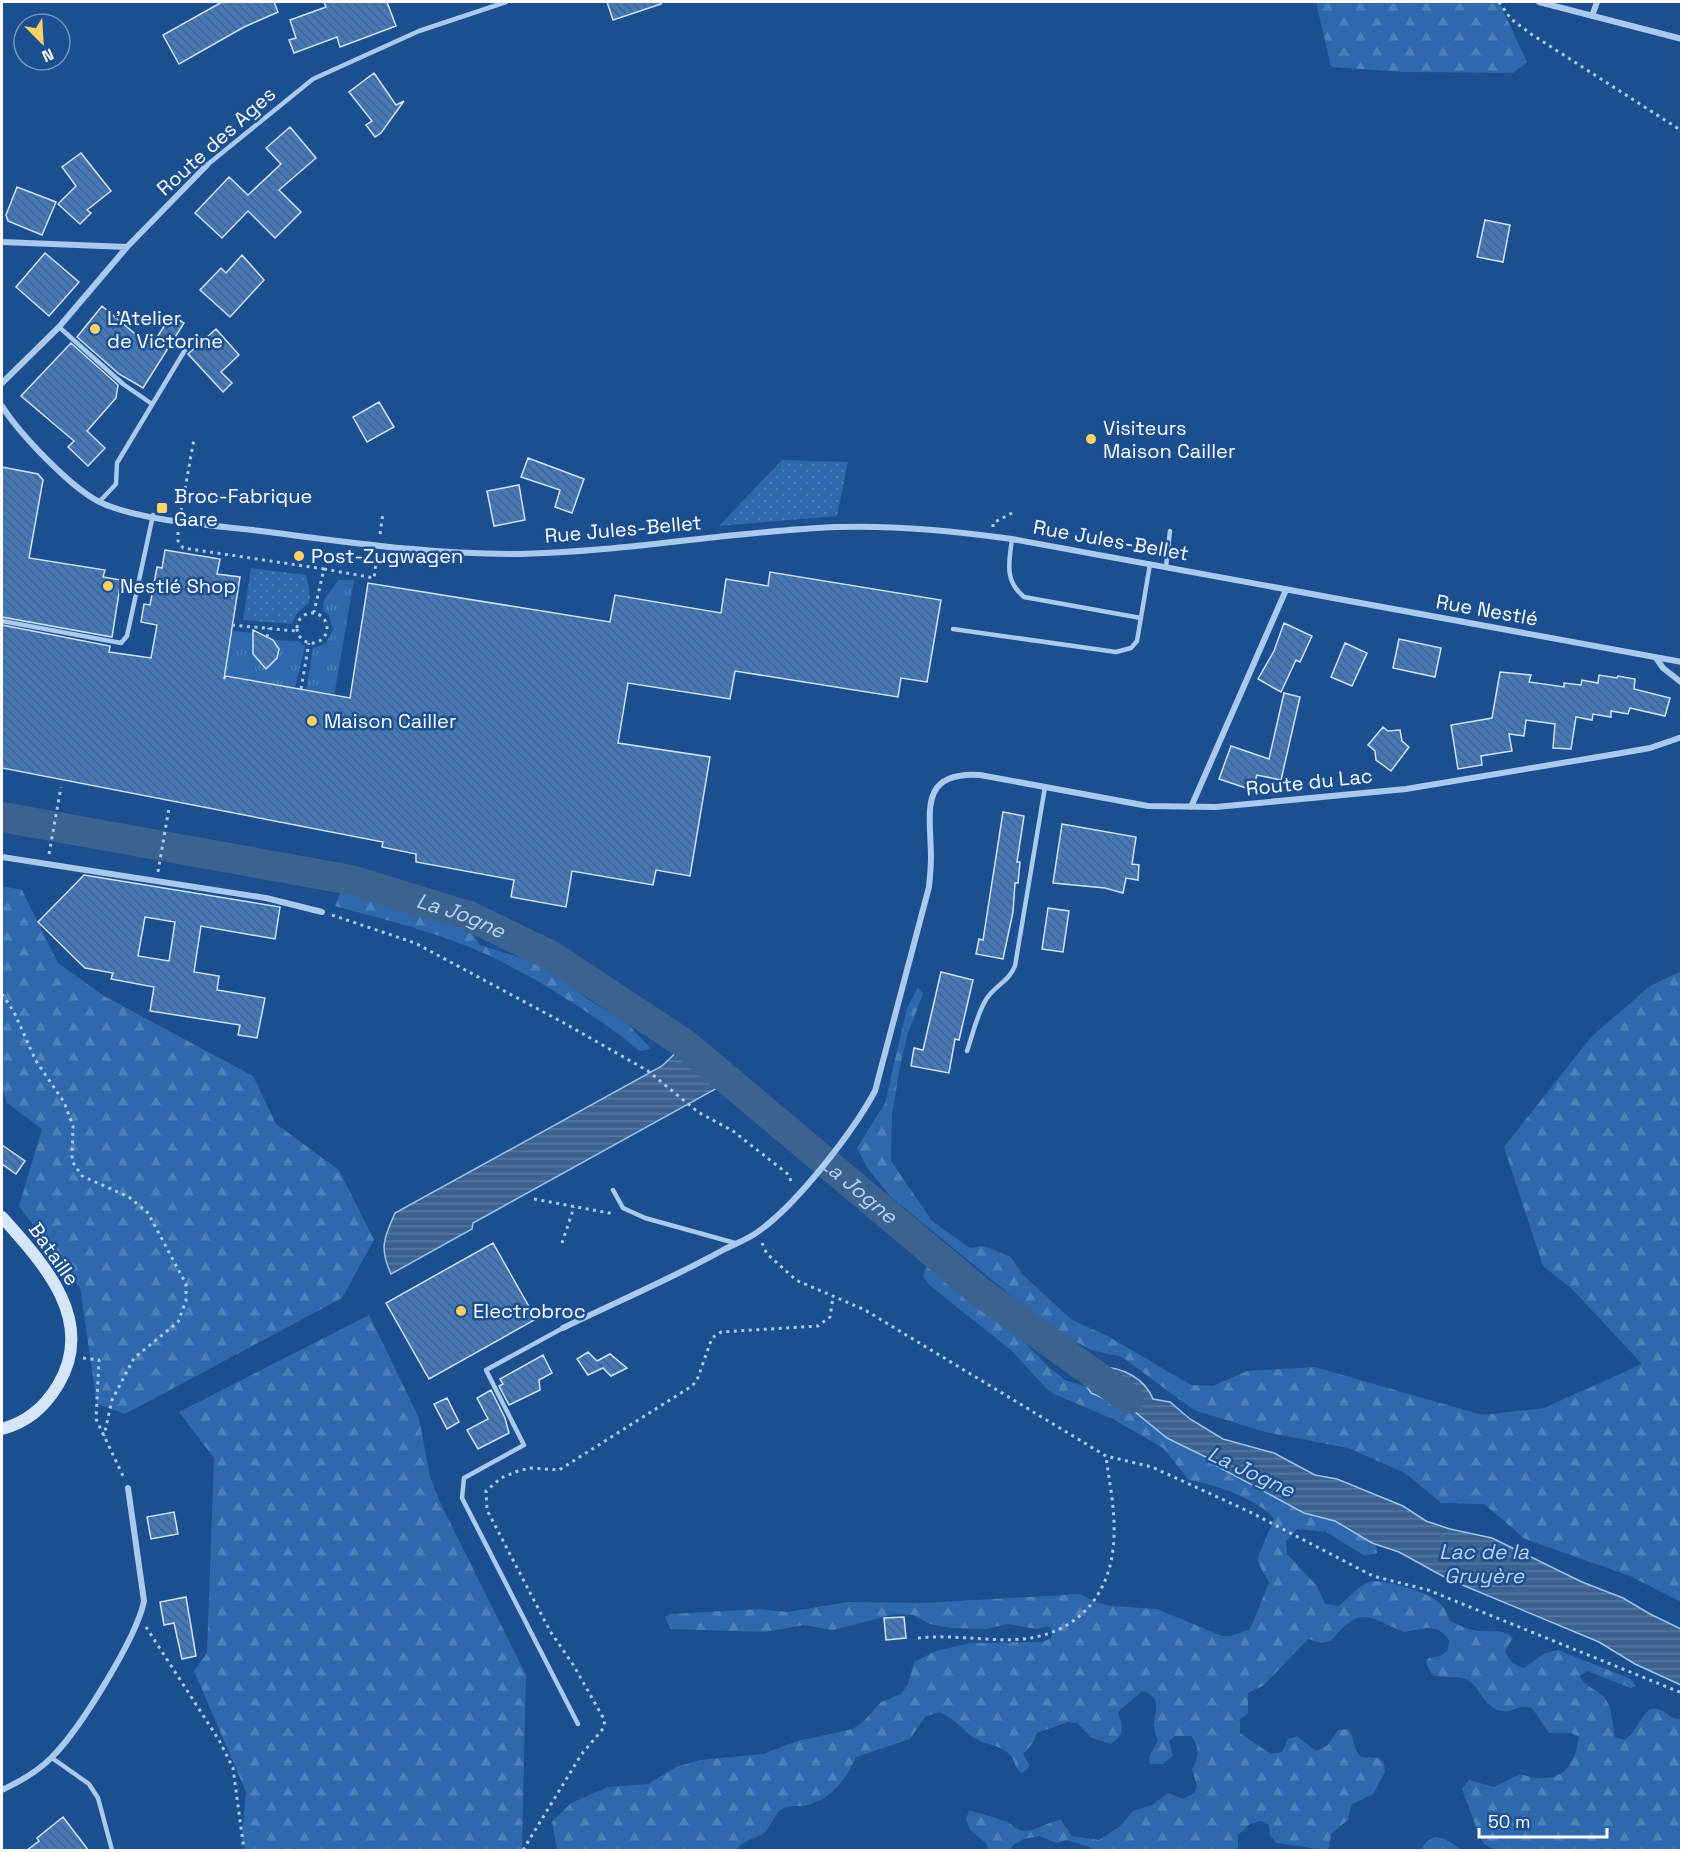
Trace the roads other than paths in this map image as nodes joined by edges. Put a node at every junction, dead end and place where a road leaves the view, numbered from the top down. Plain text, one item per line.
1 (506, 2) edge
2 (1539, 2) edge
3 (1598, 2) edge
4 (1592, 16) junction
5 (1682, 39) edge
6 (207, 165) joint
7 (2, 242) edge
8 (127, 247) junction
9 (59, 327) junction
10 (191, 340) dead end
11 (2, 382) edge
12 (152, 404) junction
13 (2, 406) edge
14 (99, 502) junction
15 (153, 515) junction
16 (1170, 531) dead end
17 (1012, 539) junction
18 (1150, 564) junction
19 (1166, 567) junction
20 (1286, 590) junction
21 (1141, 618) junction
22 (2, 621) edge
23 (953, 629) dead end
24 (1656, 658) junction
25 (1682, 662) edge
26 (1682, 683) edge
27 (1682, 737) edge
28 (1045, 787) junction
29 (1191, 807) junction
30 (2, 856) edge
31 (322, 912) road end
32 (967, 1051) dead end
33 (613, 1190) dead end
34 (2, 1217) edge
35 (735, 1243) junction
36 (563, 1328) joint
37 (2, 1429) edge
38 (128, 1488) road end
39 (578, 1724) dead end
40 (52, 1758) junction
41 (2, 1791) edge
42 (112, 1851) edge

1 - 6 lane, Route des Ages
2 - 4 street
3 - 4 street
4 - 5 street
6 - 8 street, Route des Ages
7 - 8 street
8 - 9 street, Route des Ages
9 - 11 street, Route des Ages
9 - 12 lane
10 - 12 lane
12 - 14 lane
13 - 14 street, Rue Jules-Bellet
14 - 15 street, Rue Jules-Bellet
15 - 17 street, Rue Jules-Bellet
15 - 22 lane
16 - 19 lane
17 - 18 street, Rue Jules-Bellet
17 - 21 lane
18 - 19 street, Rue Jules-Bellet
18 - 21 lane
19 - 20 street, Rue Jules-Bellet
20 - 24 street, Rue Nestlé
20 - 29 street
21 - 23 lane
24 - 25 street, Rue Nestlé
24 - 26 street
27 - 29 street, Route du Lac
28 - 29 street, Route du Lac
28 - 32 lane
28 - 35 street, Route du Lac
30 - 31 street
33 - 35 lane
34 - 37 main road, Bataille
35 - 36 street
36 - 39 lane
38 - 40 street
40 - 41 street
40 - 42 lane

